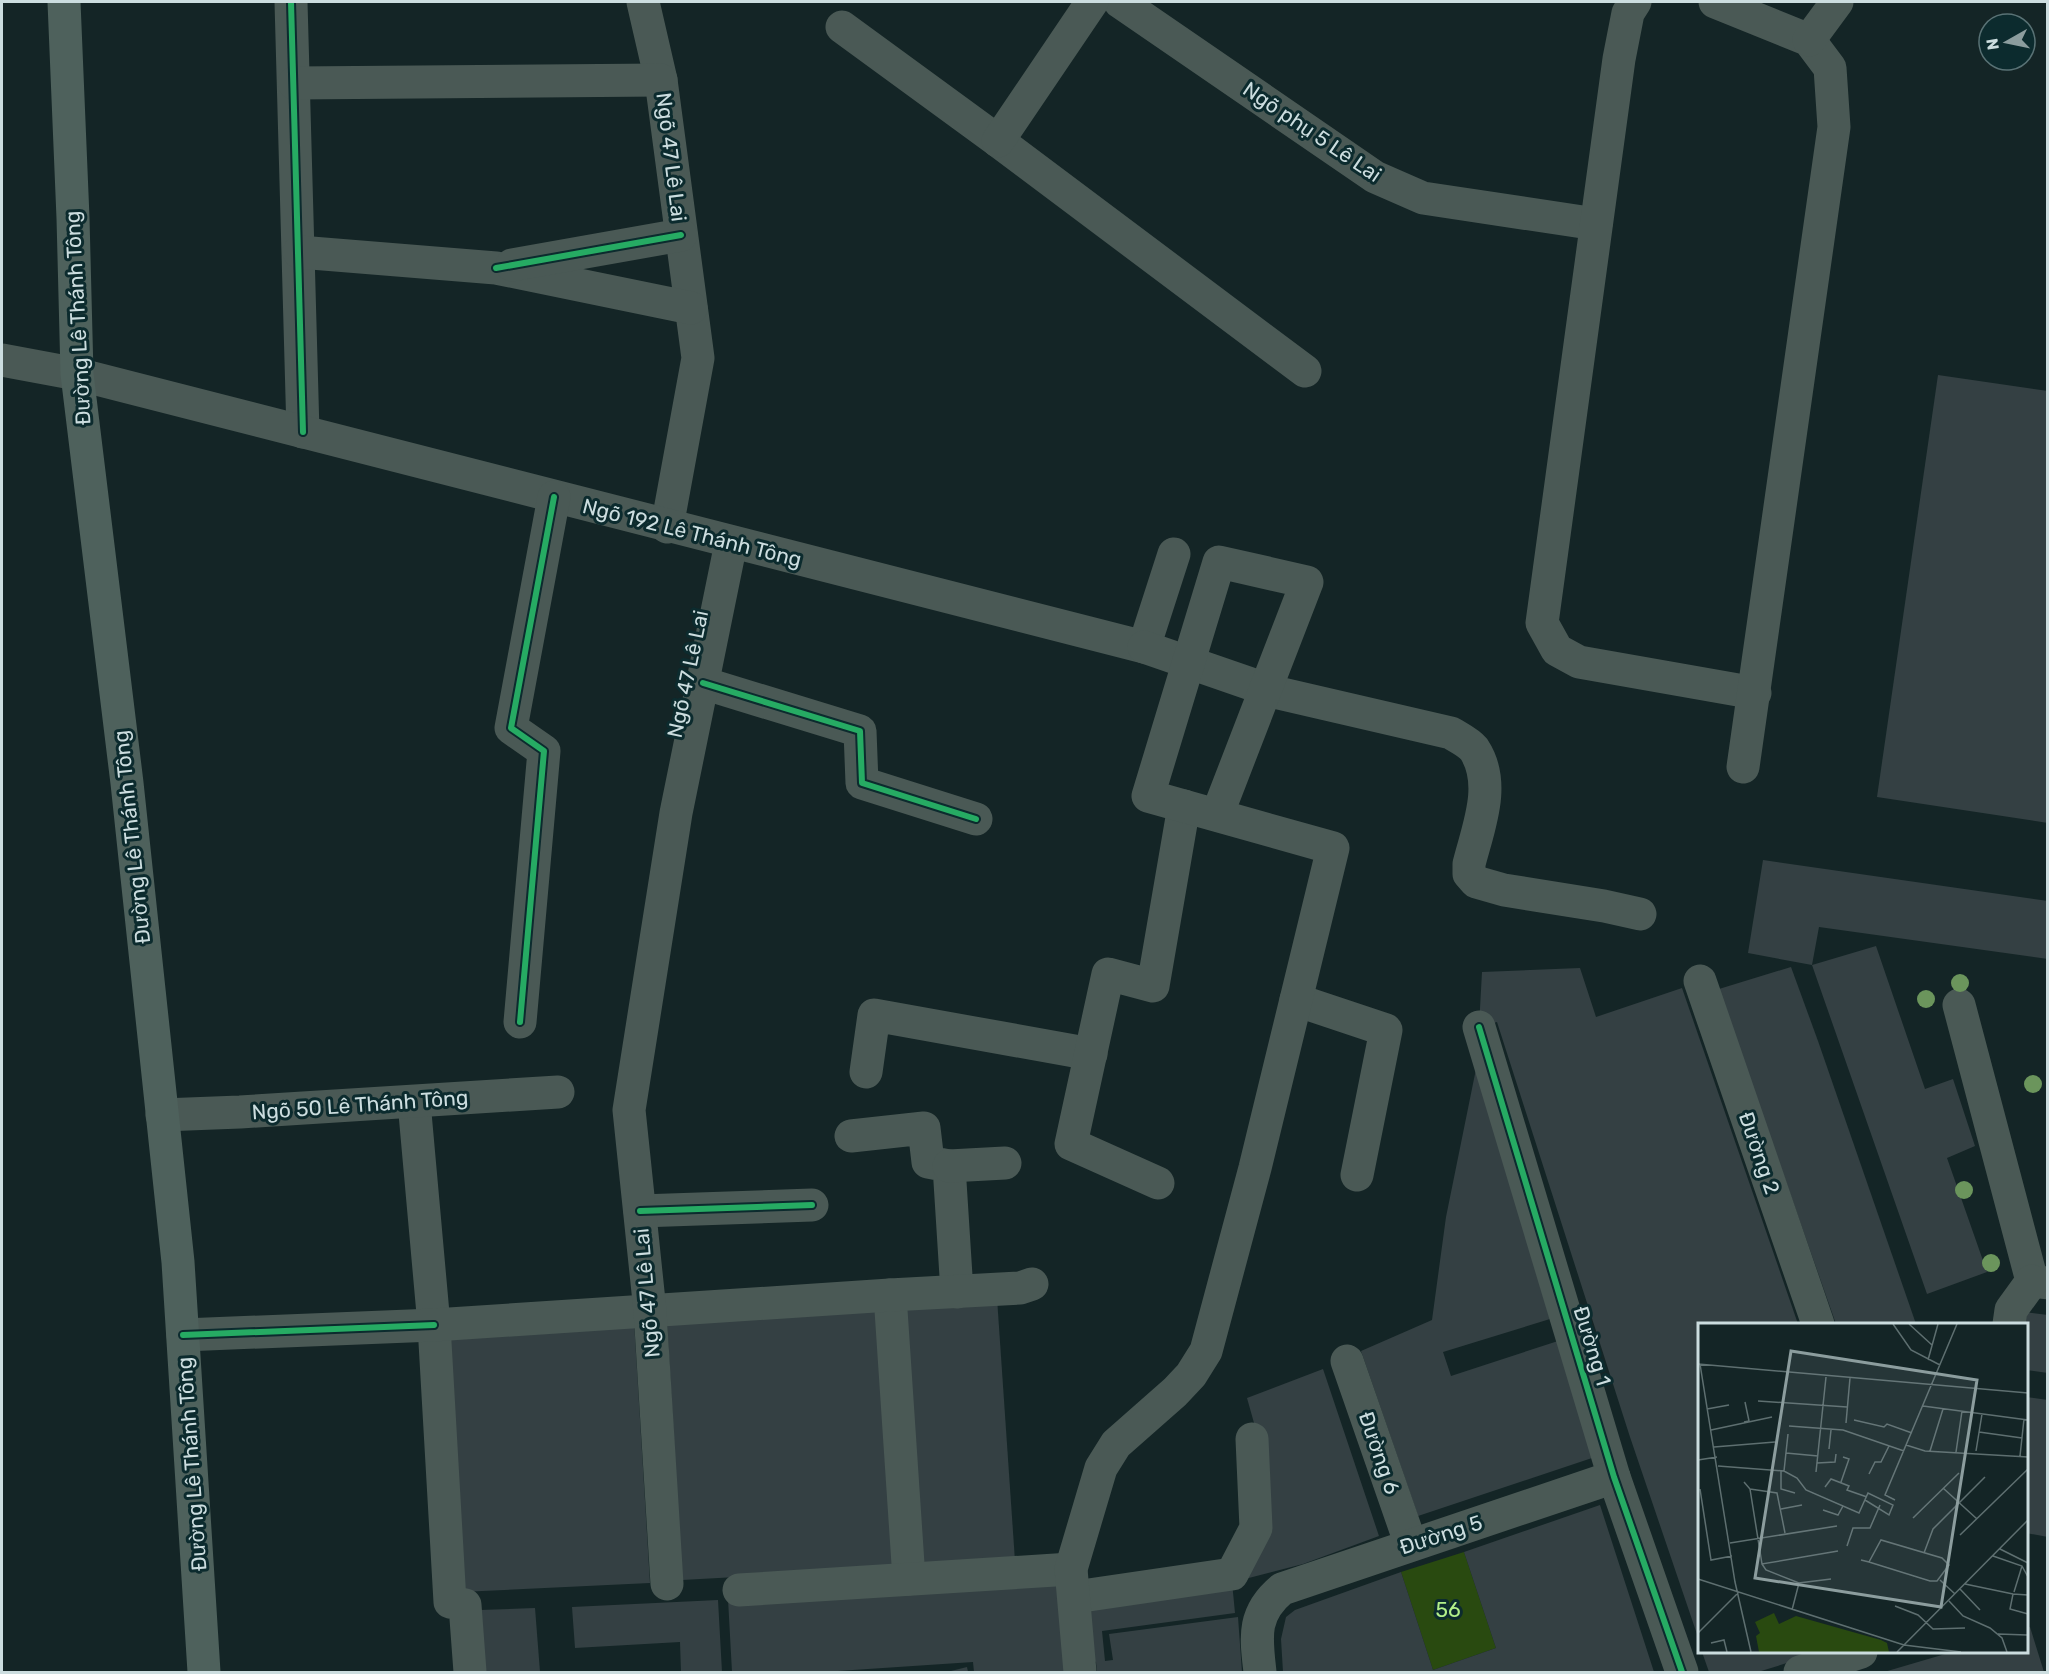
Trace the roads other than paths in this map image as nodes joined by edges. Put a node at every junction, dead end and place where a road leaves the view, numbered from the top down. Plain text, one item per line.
1 (64, 2) edge
2 (291, 2) edge
3 (643, 2) edge
4 (1092, 2) edge
5 (1120, 2) edge
6 (1635, 2) edge
7 (1715, 2) edge
8 (1837, 2) edge
9 (842, 27) dead end
10 (1809, 40) junction
11 (661, 80) junction
12 (294, 82) junction
13 (998, 141) junction
14 (1596, 224) junction
15 (681, 235) junction
16 (299, 252) junction
17 (496, 268) junction
18 (691, 308) junction
19 (2, 360) edge
20 (1305, 371) dead end
21 (76, 374) junction
22 (303, 432) junction
23 (554, 497) junction
24 (668, 527) junction
25 (731, 543) junction
26 (1174, 554) dead end
27 (1144, 647) junction
28 (703, 683) junction
29 (1265, 690) junction
30 (1755, 693) junction
31 (1743, 767) dead end
32 (1184, 806) junction
33 (1216, 815) junction
34 (976, 819) dead end
35 (1640, 914) dead end
36 (1700, 981) dead end
37 (1296, 1000) junction
38 (1959, 1005) dead end
39 (520, 1022) dead end
40 (1479, 1027) dead end
41 (1091, 1054) junction
42 (866, 1072) dead end
43 (558, 1092) dead end
44 (414, 1102) junction
45 (162, 1115) junction
46 (851, 1136) dead end
47 (1005, 1163) dead end
48 (949, 1166) junction
49 (1357, 1175) dead end
50 (1158, 1184) dead end
51 (812, 1205) dead end
52 (640, 1211) junction
53 (2040, 1282) edge
54 (1032, 1284) dead end
55 (957, 1292) junction
56 (890, 1295) junction
57 (650, 1311) junction
58 (2010, 1317) edge
59 (1818, 1323) edge
60 (434, 1325) junction
61 (183, 1335) junction
62 (1347, 1361) dead end
63 (1252, 1439) dead end
64 (1614, 1477) junction
65 (1411, 1545) junction
66 (909, 1579) junction
67 (1073, 1583) junction
68 (667, 1584) dead end
69 (740, 1590) dead end
70 (1858, 1653) edge
71 (204, 1672) edge
72 (470, 1672) edge
73 (1080, 1672) edge
74 (1260, 1672) edge
75 (1682, 1672) edge
76 (1800, 1672) edge

1 - 21 main road, Đường Lê Thánh Tông
2 - 12 street
3 - 11 street, Ngõ 47 Lê Lai
4 - 13 street
5 - 14 street, Ngõ phụ 5 Lê Lai
6 - 14 street
7 - 10 street
8 - 10 street
9 - 13 street
10 - 30 street
11 - 12 street
11 - 15 street, Ngõ 47 Lê Lai
12 - 16 street
13 - 20 street
14 - 30 street
15 - 17 street
15 - 18 street, Ngõ 47 Lê Lai
16 - 17 street
16 - 22 street
17 - 18 street
18 - 24 street, Ngõ 47 Lê Lai
19 - 21 street, Ngõ 192 Lê Thánh Tông
21 - 22 street, Ngõ 192 Lê Thánh Tông
21 - 45 main road, Đường Lê Thánh Tông
22 - 23 street, Ngõ 192 Lê Thánh Tông
23 - 24 street, Ngõ 192 Lê Thánh Tông
23 - 39 street
24 - 25 street, Ngõ 192 Lê Thánh Tông
25 - 27 street, Ngõ 192 Lê Thánh Tông
25 - 28 street, Ngõ 47 Lê Lai
26 - 27 street
27 - 29 street, Ngõ 192 Lê Thánh Tông
28 - 34 street
28 - 52 street, Ngõ 47 Lê Lai
29 - 32 street
29 - 33 street
29 - 35 street, Ngõ 192 Lê Thánh Tông
30 - 31 street
32 - 33 street
32 - 41 street
33 - 37 street
36 - 59 street, Đường 2
37 - 49 street
37 - 67 street
38 - 53 street
40 - 64 street, Đường 1
41 - 42 street
41 - 50 street
43 - 44 street, Ngõ 50 Lê Thánh Tông
44 - 45 street, Ngõ 50 Lê Thánh Tông
44 - 60 street
45 - 61 main road, Đường Lê Thánh Tông
46 - 48 street
47 - 48 street
48 - 55 street
51 - 52 street
52 - 57 street, Ngõ 47 Lê Lai
53 - 58 street
54 - 55 street
55 - 56 street
56 - 57 street
56 - 66 street
57 - 60 street
57 - 68 street, Ngõ 47 Lê Lai
60 - 61 street
60 - 72 street
61 - 71 main road, Đường Lê Thánh Tông
62 - 65 street, Đường 6
63 - 67 street
64 - 65 street, Đường 5
64 - 75 street, Đường 1
65 - 74 street, Đường 5
66 - 67 street
66 - 69 street
67 - 73 street
70 - 76 street

